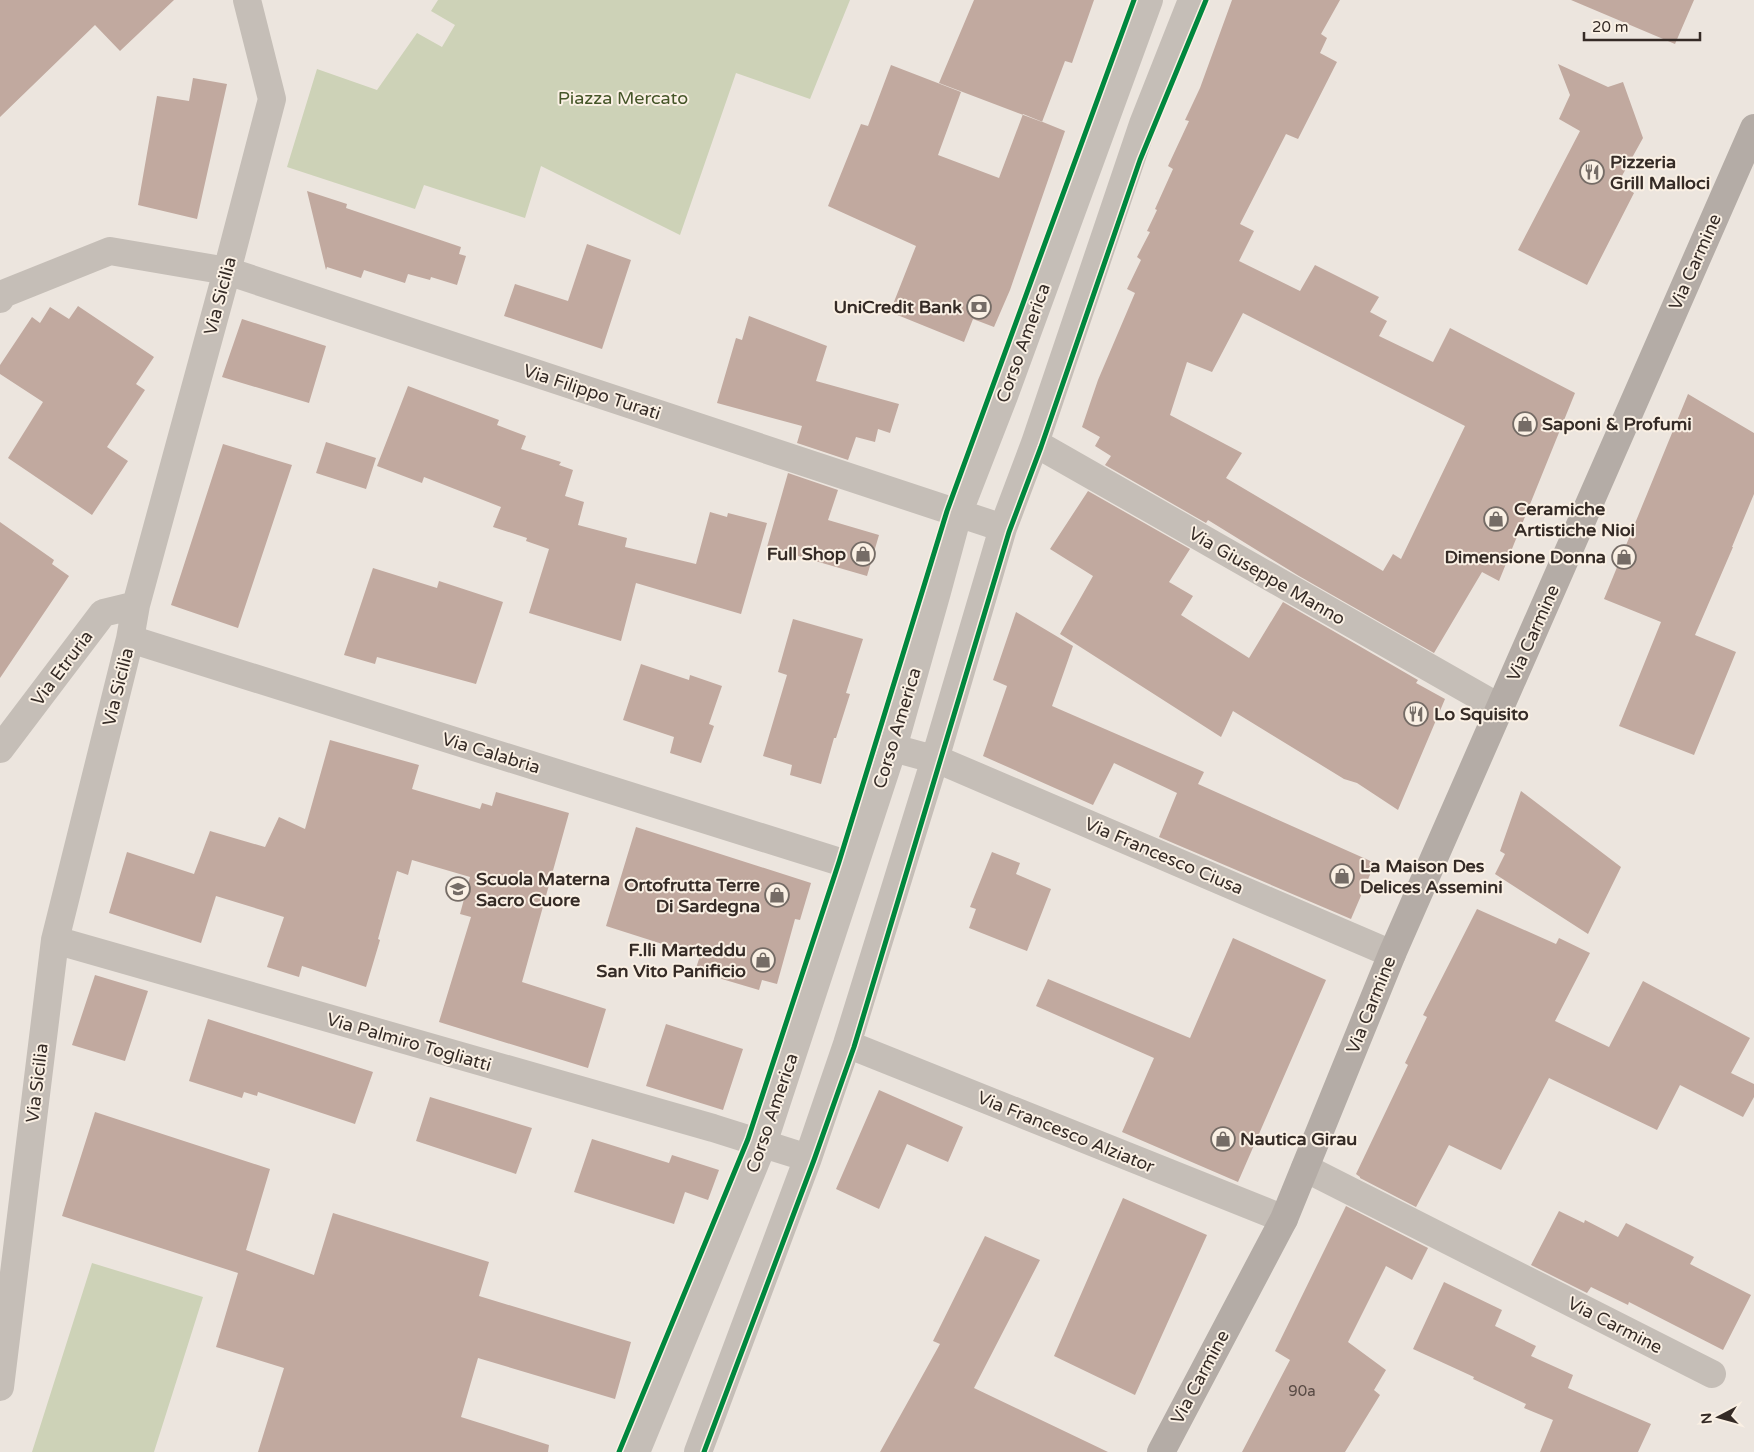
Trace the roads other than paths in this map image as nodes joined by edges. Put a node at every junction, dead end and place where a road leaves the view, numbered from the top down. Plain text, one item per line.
1 (247, 0) edge
2 (1149, 0) edge
3 (1192, 0) edge
4 (1754, 128) edge
5 (227, 271) junction
6 (0, 299) edge
7 (1034, 443) junction
8 (958, 514) junction
9 (1002, 528) junction
10 (136, 605) junction
11 (130, 639) junction
12 (1500, 708) junction
13 (892, 748) junction
14 (0, 749) edge
15 (935, 759) junction
16 (853, 866) junction
17 (55, 940) junction
18 (1392, 954) junction
19 (847, 1044) junction
20 (763, 1144) junction
21 (808, 1158) junction
22 (1305, 1168) junction
23 (1284, 1219) junction
24 (1712, 1374) dead end
25 (0, 1386) edge
26 (636, 1452) edge
27 (698, 1452) edge
28 (1161, 1452) edge

1 - 5 street, Via Sicilia
2 - 8 street, Corso America
3 - 7 street
4 - 12 main road, Via Carmine
5 - 6 street, Via Filippo Turati
5 - 8 street, Via Filippo Turati
5 - 10 street, Via Sicilia
7 - 9 street
7 - 12 street, Via Giuseppe Manno
8 - 9 street, Via Filippo Turati
8 - 13 street, Corso America
9 - 15 street
10 - 11 street, Via Sicilia
10 - 14 street, Via Etruria
11 - 16 street, Via Calabria
11 - 17 street, Via Sicilia
12 - 18 main road, Via Carmine
13 - 15 street, Via Francesco Ciusa
13 - 16 street, Corso America
15 - 18 street, Via Francesco Ciusa
15 - 19 street
16 - 20 street, Corso America
17 - 20 street, Via Palmiro Togliatti
17 - 25 street, Via Sicilia
18 - 22 main road, Via Carmine
19 - 21 street
19 - 23 street, Via Francesco Alziator
20 - 21 street, Via Palmiro Togliatti
20 - 26 street, Corso America
21 - 27 street
22 - 23 main road, Via Carmine
22 - 24 street, Via Carmine
23 - 28 main road, Via Carmine

